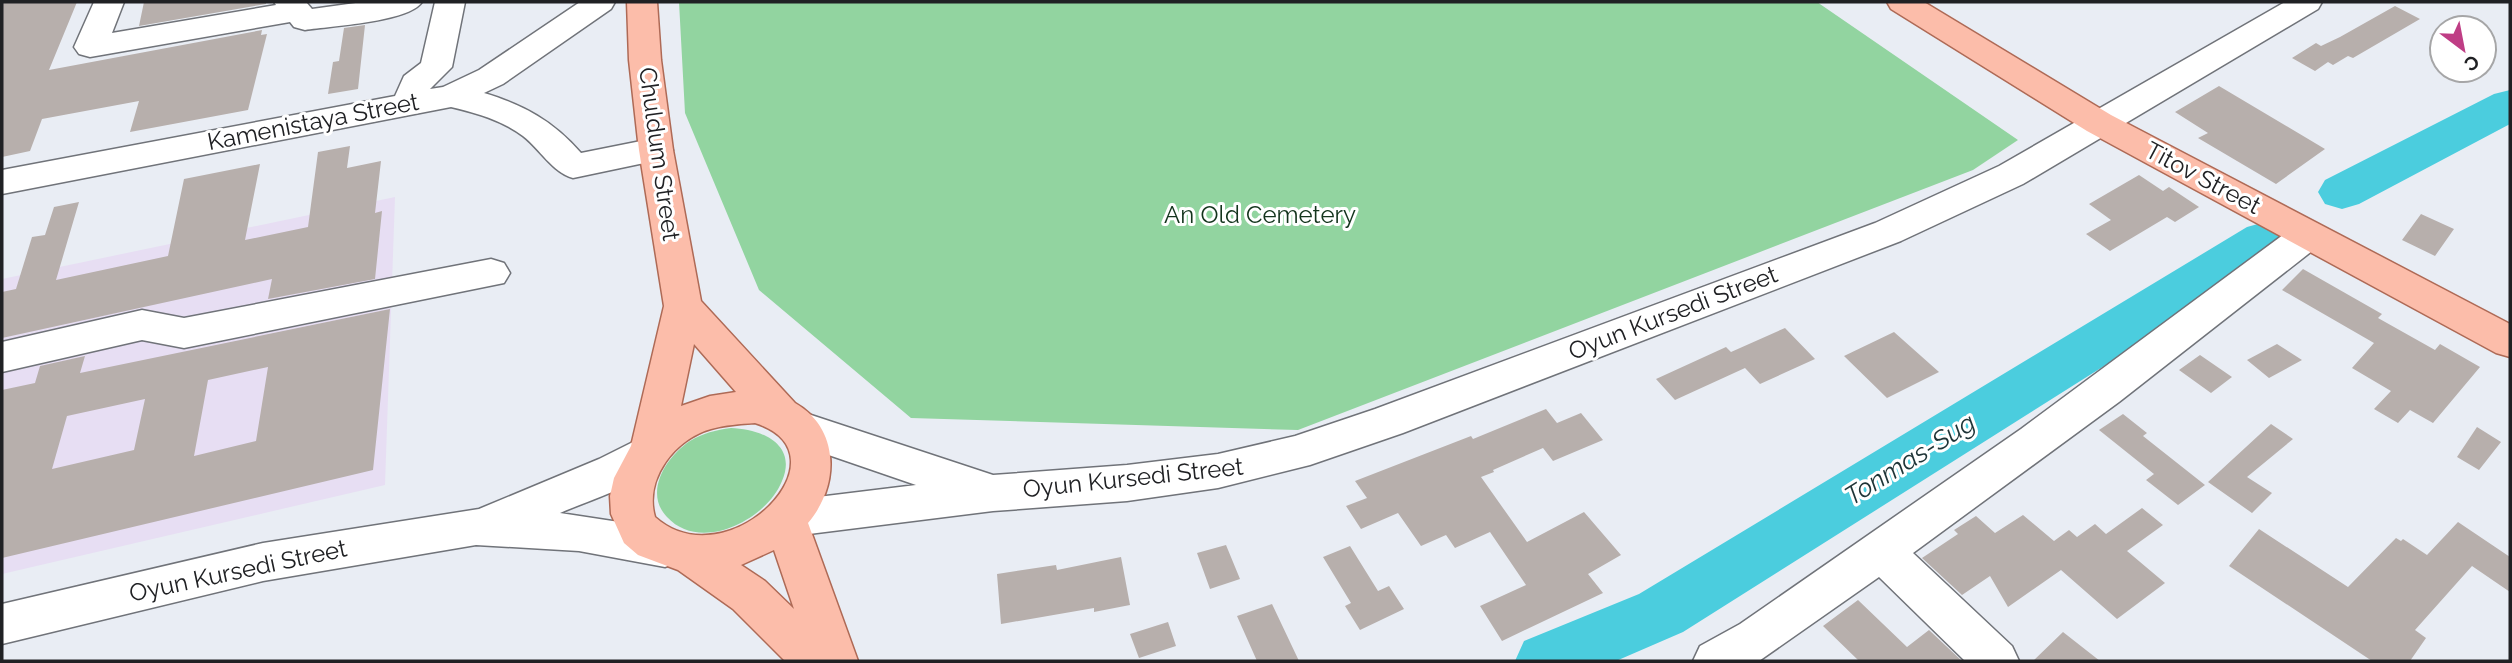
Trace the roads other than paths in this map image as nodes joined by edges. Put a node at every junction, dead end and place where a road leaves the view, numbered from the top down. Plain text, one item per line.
1 (108, 2) edge
2 (407, 2) edge
3 (450, 2) edge
4 (600, 2) edge
5 (642, 2) edge
6 (1902, 2) edge
7 (2307, 2) edge
8 (293, 7) edge
9 (451, 96) junction
10 (408, 104) junction
11 (2099, 123) junction
12 (656, 150) junction
13 (2, 182) edge
14 (2308, 234) junction
15 (491, 273) dead end
16 (683, 306) junction
17 (2510, 342) edge
18 (2, 357) edge
19 (790, 422) junction
20 (650, 449) junction
21 (993, 493) junction
22 (785, 519) junction
23 (476, 527) junction
24 (677, 551) junction
25 (1882, 551) junction
26 (2, 624) edge
27 (816, 661) edge
28 (835, 661) edge
29 (1716, 661) edge
30 (1996, 661) edge

1 - 8 street
2 - 8 street
3 - 10 street
4 - 9 street, Kamenistaya Street
5 - 12 main road, Chuldum Street
6 - 11 main road, Titov Street
7 - 11 street, Oyun Kursedi Street
9 - 10 street, Kamenistaya Street
9 - 12 street
10 - 13 street, Kamenistaya Street
11 - 14 main road, Titov Street
11 - 21 street, Oyun Kursedi Street
12 - 16 main road, Chuldum Street
14 - 17 main road, Titov Street
14 - 25 street
15 - 18 street
16 - 19 main road
16 - 20 main road, Chuldum Street
19 - 20 main road
19 - 21 street, Oyun Kursedi Street
19 - 22 main road
20 - 23 street, Oyun Kursedi Street
20 - 24 main road
21 - 22 street, Oyun Kursedi Street
22 - 24 main road
22 - 28 main road
23 - 24 street, Oyun Kursedi Street
23 - 26 street, Oyun Kursedi Street
24 - 27 main road
25 - 29 street
25 - 30 street

